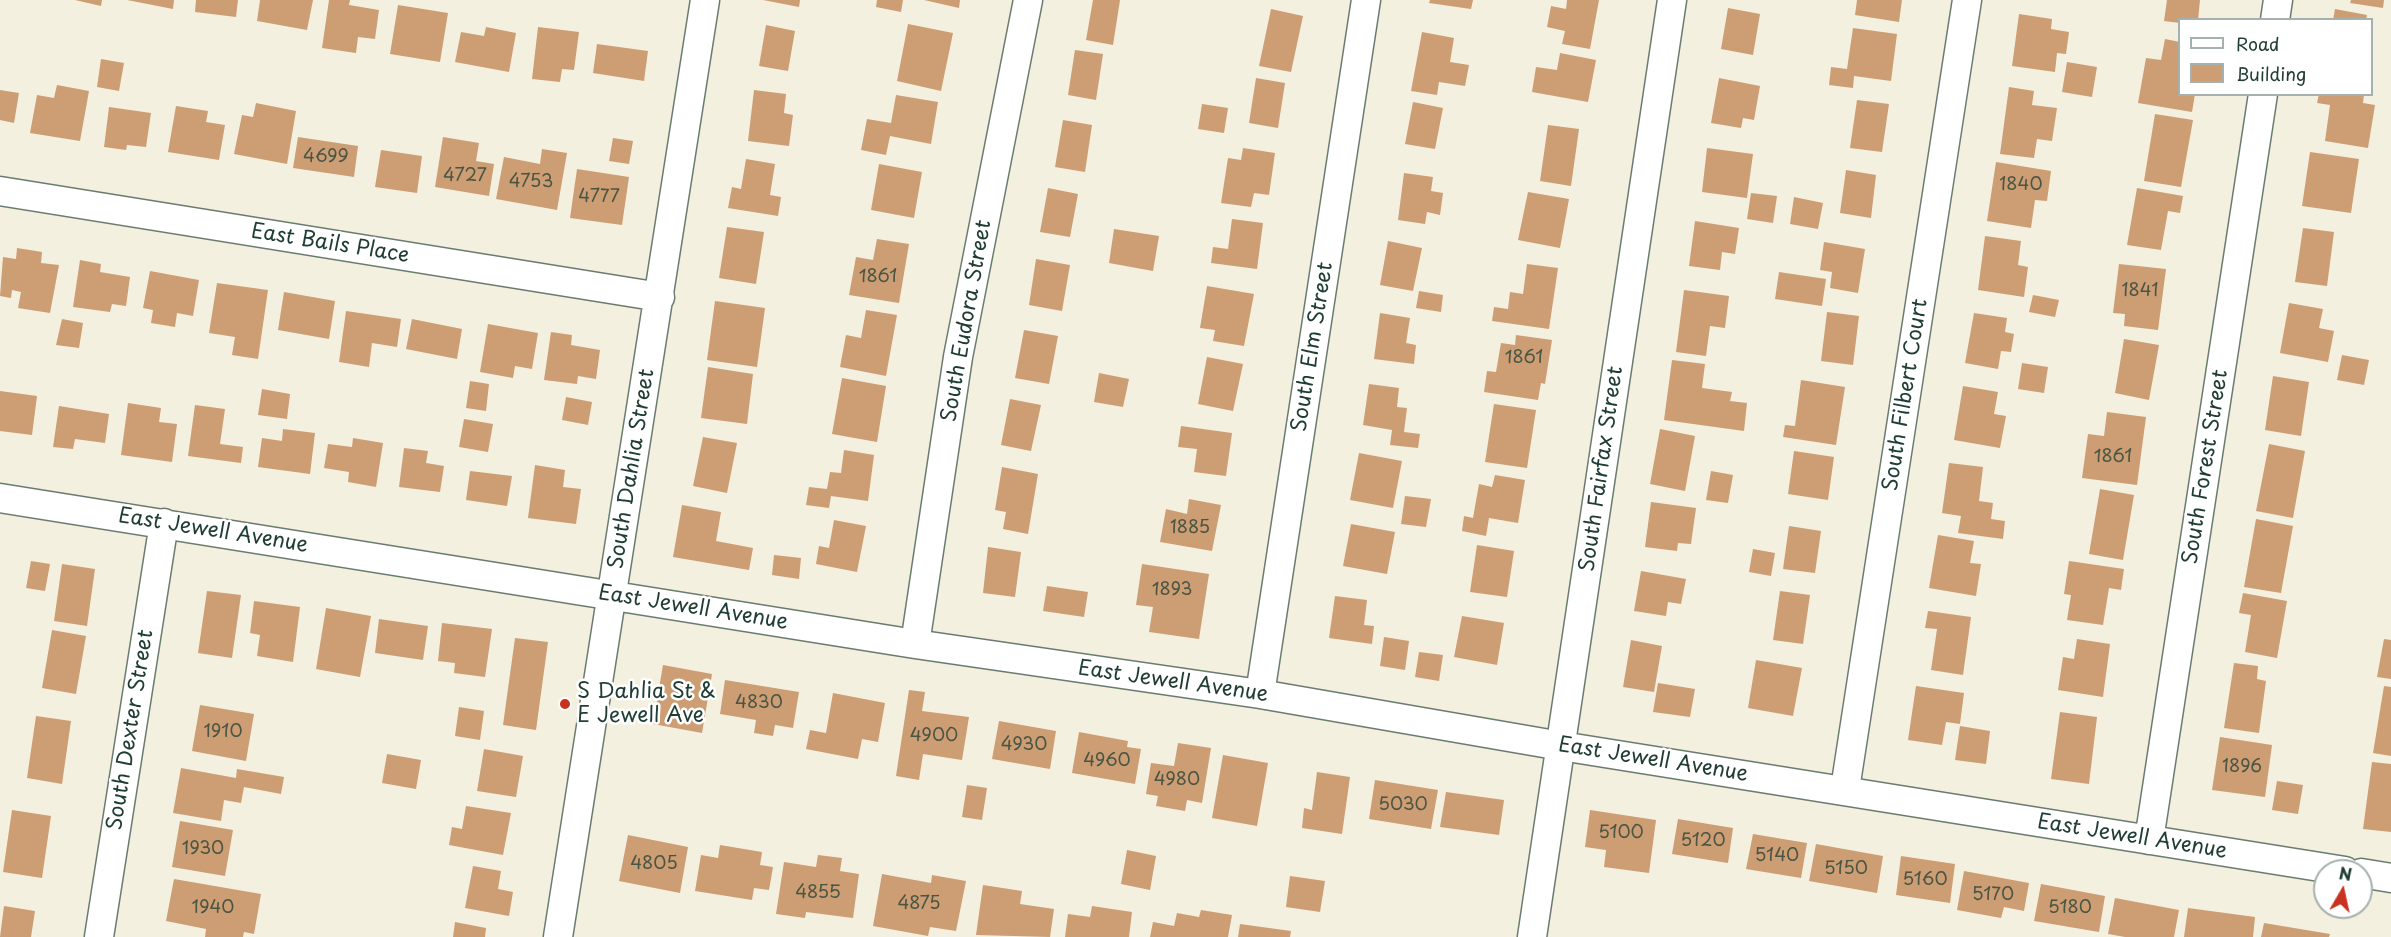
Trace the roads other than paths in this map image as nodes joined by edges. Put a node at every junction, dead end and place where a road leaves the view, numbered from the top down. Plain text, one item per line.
1 (705, 0) edge
2 (1028, 0) edge
3 (1366, 0) edge
4 (1672, 0) edge
5 (1967, 0) edge
6 (2278, 0) edge
7 (2275, 18) edge
8 (2263, 96) edge
9 (0, 191) edge
10 (660, 297) junction
11 (0, 498) edge
12 (164, 523) junction
13 (611, 595) junction
14 (915, 644) junction
15 (1260, 694) junction
16 (1561, 746) junction
17 (1845, 789) junction
18 (2149, 840) junction
19 (2313, 866) edge
20 (2373, 875) edge
21 (2391, 878) edge
22 (99, 937) edge
23 (558, 937) edge
24 (1532, 937) edge

1 - 10 street, South Dahlia Street
2 - 14 street, South Eudora Street
3 - 15 street, South Elm Street
4 - 16 street, South Fairfax Street
5 - 17 street, South Filbert Court
6 - 7 street
8 - 18 street, South Forest Street
9 - 10 street, East Bails Place
10 - 13 street, South Dahlia Street
11 - 12 street, East Jewell Avenue
12 - 13 street, East Jewell Avenue
12 - 22 street, South Dexter Street
13 - 14 street, East Jewell Avenue
13 - 23 street, South Dahlia Street
14 - 15 street, East Jewell Avenue
15 - 16 street, East Jewell Avenue
16 - 17 street, East Jewell Avenue
16 - 24 street, South Fairfax Street
17 - 18 street, East Jewell Avenue
18 - 19 street, East Jewell Avenue
20 - 21 street

